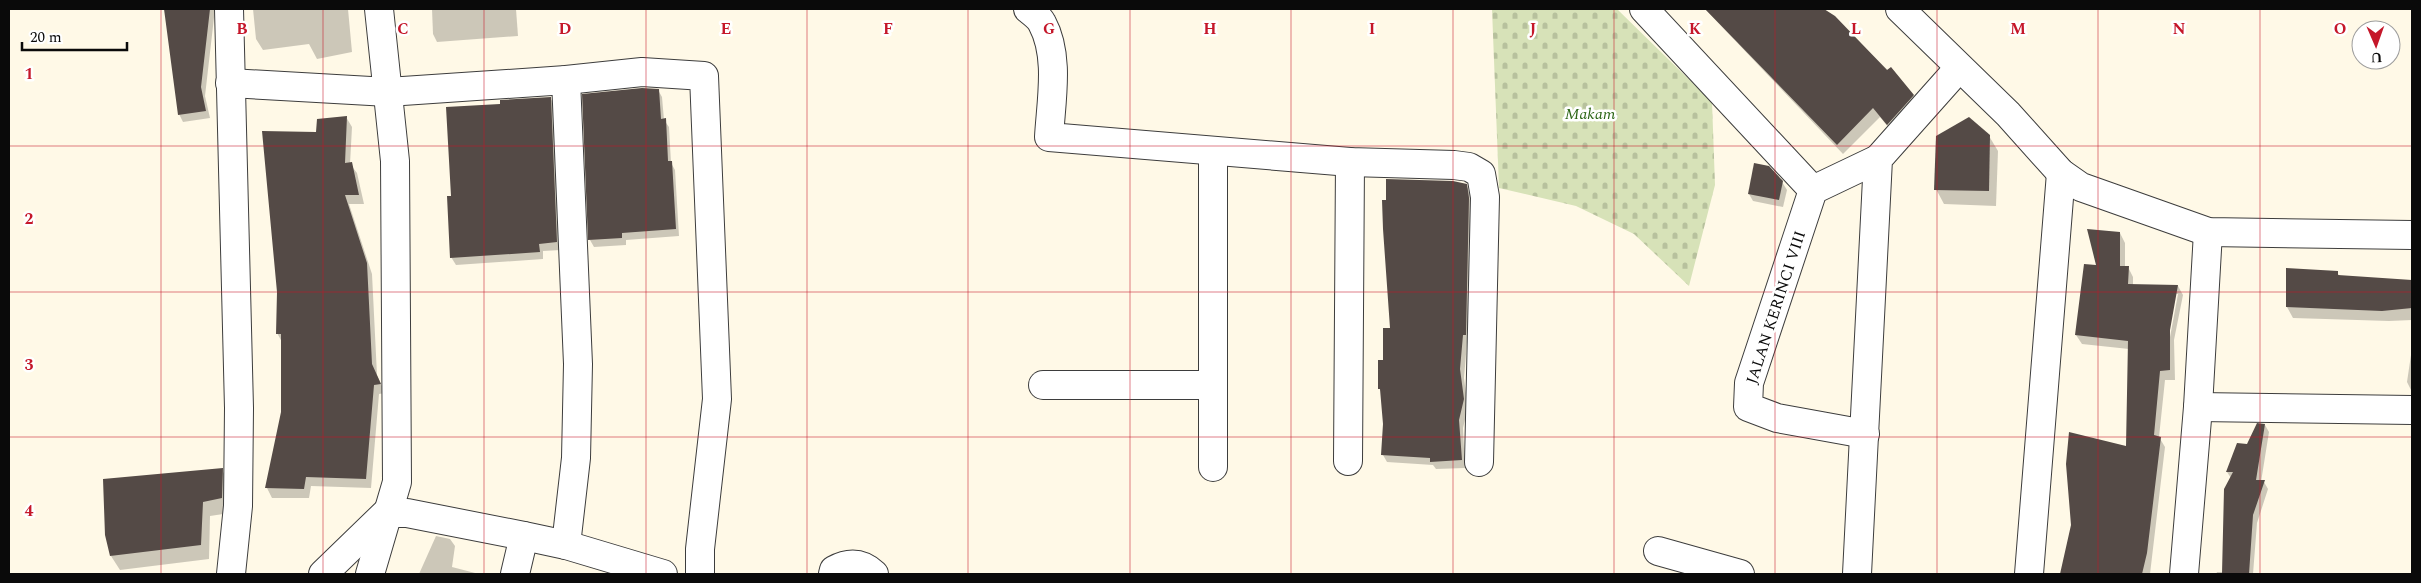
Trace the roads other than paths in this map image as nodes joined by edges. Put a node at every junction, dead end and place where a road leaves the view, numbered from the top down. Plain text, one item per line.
1 (229, 9) edge
2 (379, 9) edge
3 (1028, 9) edge
4 (1644, 9) edge
5 (1900, 9) edge
6 (1959, 68) junction
7 (566, 80) junction
8 (230, 83) junction
9 (388, 92) junction
10 (1213, 152) junction
11 (1878, 159) junction
12 (1350, 162) junction
13 (2061, 172) junction
14 (1813, 190) junction
15 (2208, 232) junction
16 (2412, 236) edge
17 (1213, 385) junction
18 (1043, 386) dead end
19 (2198, 407) junction
20 (2412, 410) edge
21 (1864, 434) junction
22 (1348, 461) dead end
23 (1479, 462) dead end
24 (1213, 467) dead end
25 (386, 513) junction
26 (524, 536) junction
27 (566, 546) junction
28 (1658, 551) dead end
29 (232, 574) edge
30 (323, 574) edge
31 (370, 574) edge
32 (515, 574) edge
33 (663, 574) edge
34 (700, 574) edge
35 (833, 574) edge
36 (874, 574) edge
37 (1740, 574) edge
38 (1857, 574) edge
39 (2029, 574) edge
40 (2184, 574) edge

1 - 8 street
2 - 9 street
3 - 10 street
4 - 14 street
5 - 6 street
6 - 11 street
6 - 13 street
7 - 9 street
7 - 27 street
7 - 34 street
8 - 9 street
8 - 29 street
9 - 25 street
10 - 12 street
10 - 17 street
11 - 14 street
11 - 21 street
12 - 22 street
12 - 23 street
13 - 15 street
13 - 39 street
14 - 21 street, JALAN KERINCI VIII
15 - 16 street
15 - 19 street
17 - 18 street
17 - 24 street
19 - 20 street
19 - 40 street
21 - 38 street
25 - 26 street
25 - 30 street
25 - 31 street
26 - 27 street
26 - 32 street
27 - 33 street
28 - 37 street
35 - 36 street

